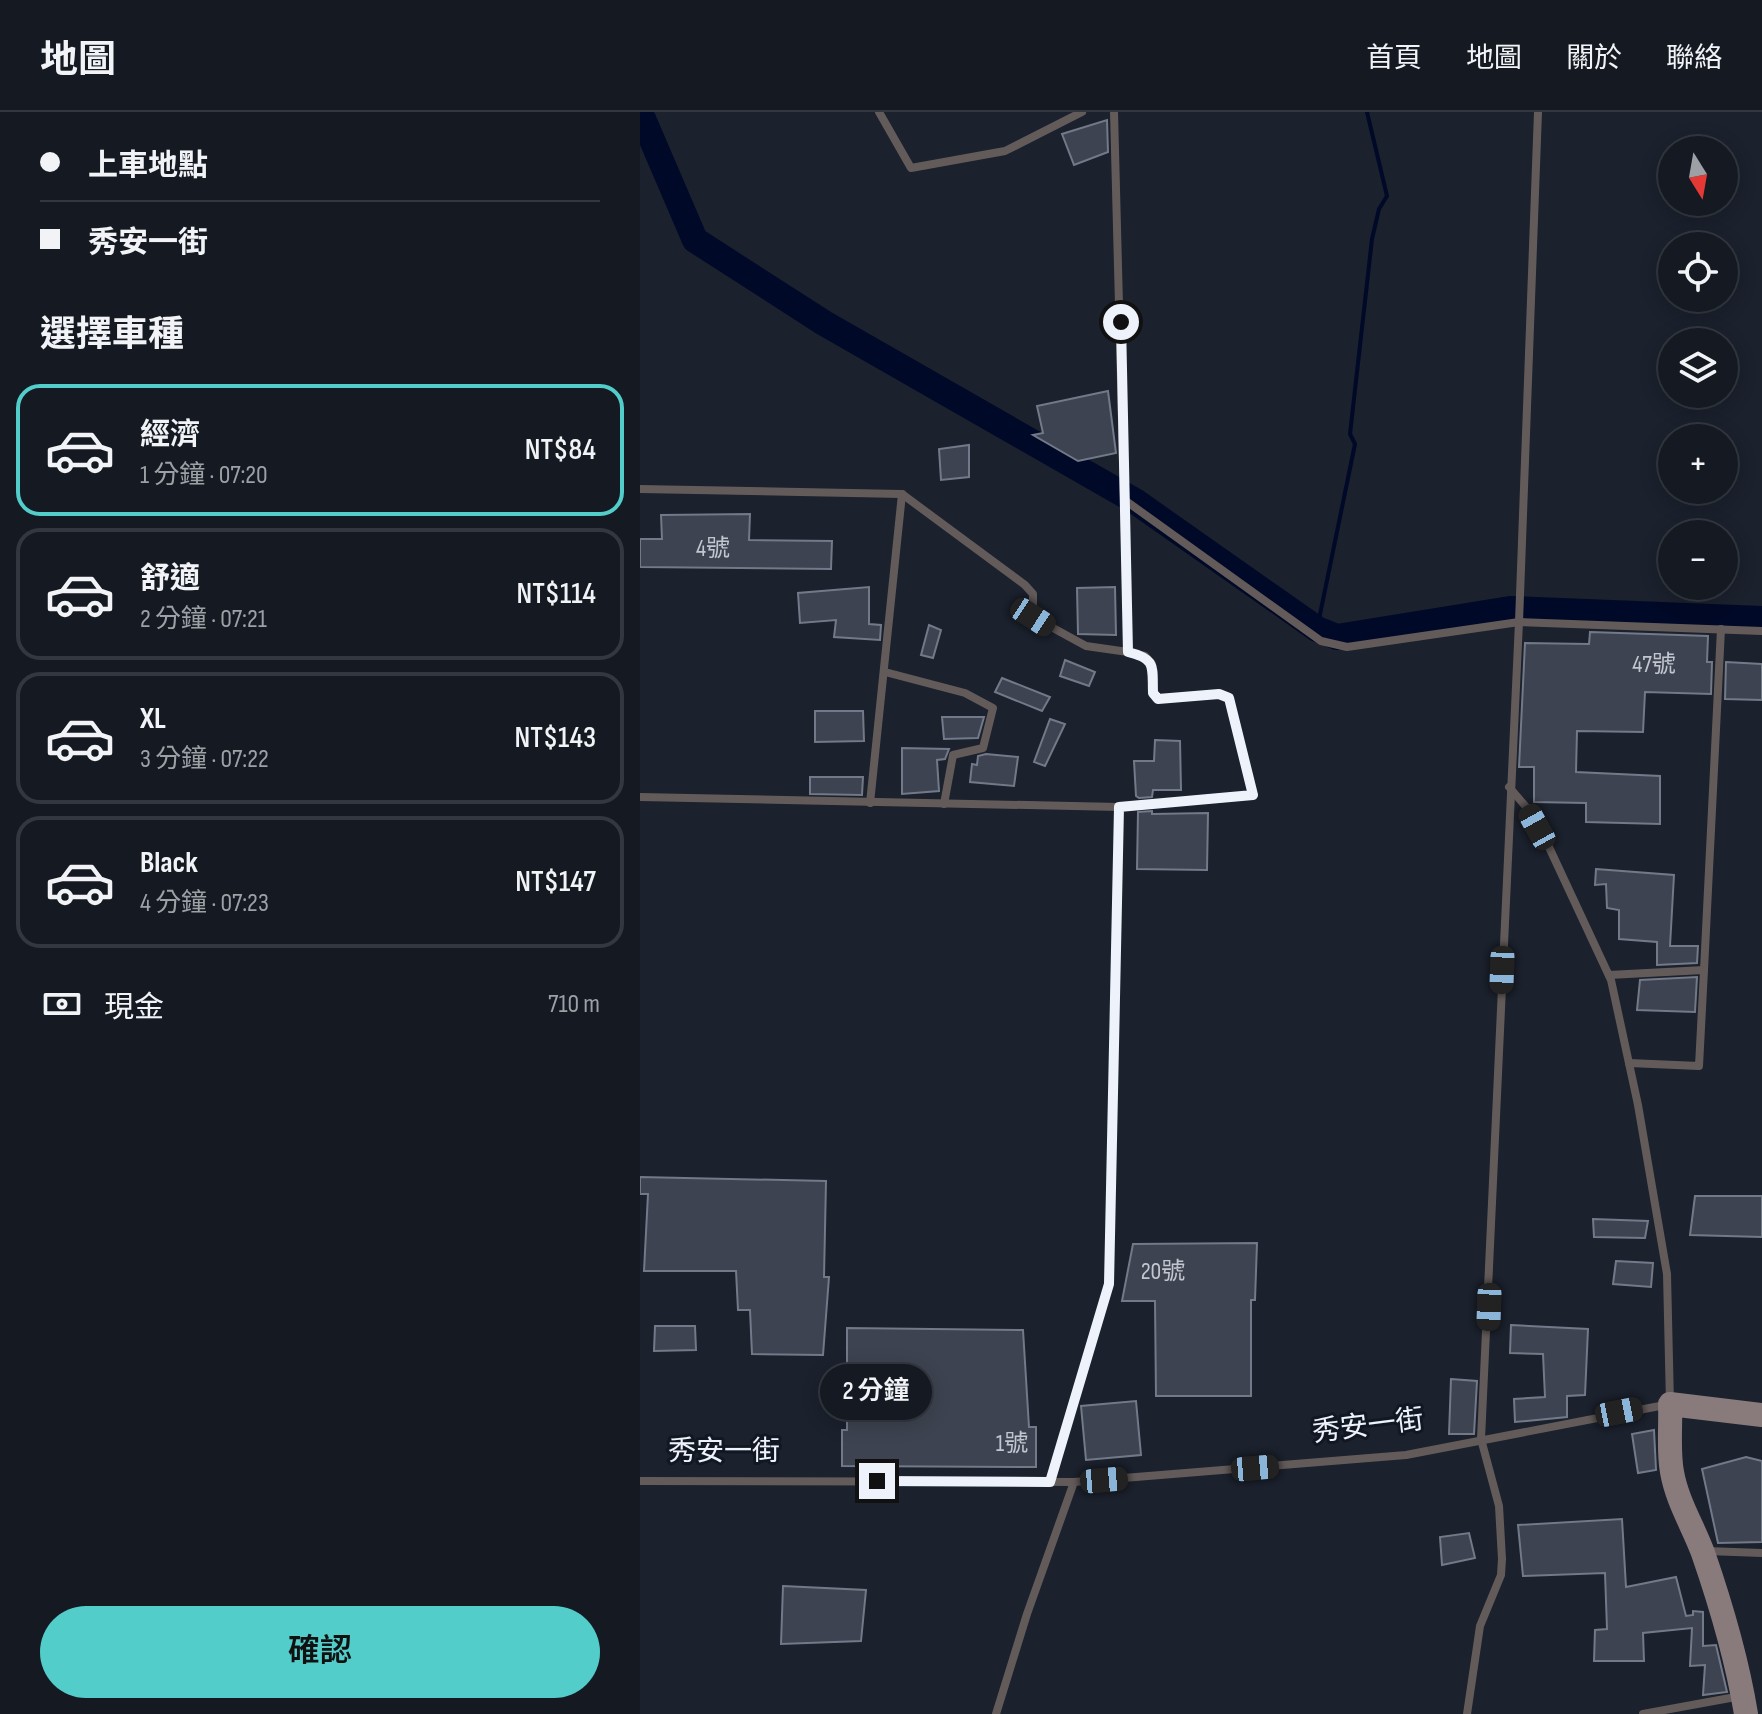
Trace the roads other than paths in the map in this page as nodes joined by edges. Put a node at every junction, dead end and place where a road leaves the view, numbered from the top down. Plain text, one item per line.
1 (879, 112) edge
2 (1082, 112) edge
3 (1114, 112) edge
4 (1538, 112) edge
5 (640, 489) edge
6 (902, 494) junction
7 (1126, 501) junction
8 (1519, 622) junction
9 (1721, 629) junction
10 (1762, 631) edge
11 (1128, 652) junction
12 (885, 672) junction
13 (1509, 787) junction
14 (640, 797) edge
15 (870, 803) junction
16 (944, 804) junction
17 (1119, 807) junction
18 (1704, 970) junction
19 (1609, 975) junction
20 (1629, 1063) junction
21 (1670, 1404) junction
22 (1762, 1415) edge
23 (1481, 1439) junction
24 (640, 1481) edge
25 (1050, 1482) junction
26 (1074, 1482) junction
27 (1702, 1550) junction
28 (1762, 1553) edge
29 (1744, 1705) edge
30 (996, 1714) edge
31 (1467, 1714) edge
32 (1643, 1714) edge

1 - 2 lane
3 - 7 lane
4 - 8 lane
5 - 6 lane
6 - 11 lane
6 - 12 lane
7 - 8 lane
7 - 11 lane
8 - 9 lane
8 - 13 lane
9 - 10 lane
9 - 18 lane
11 - 17 lane
12 - 15 lane
12 - 16 lane
13 - 19 lane
13 - 23 lane
14 - 15 lane
15 - 16 lane
16 - 17 lane
17 - 25 lane
18 - 19 lane
18 - 20 lane
19 - 20 lane
20 - 21 lane
21 - 22 street, 秀安一街
21 - 23 lane, 秀安一街
21 - 27 street
23 - 26 lane, 秀安一街
23 - 31 lane
24 - 25 lane, 秀安一街
25 - 26 lane, 秀安一街
26 - 30 lane
27 - 28 lane
27 - 29 street
29 - 32 lane

